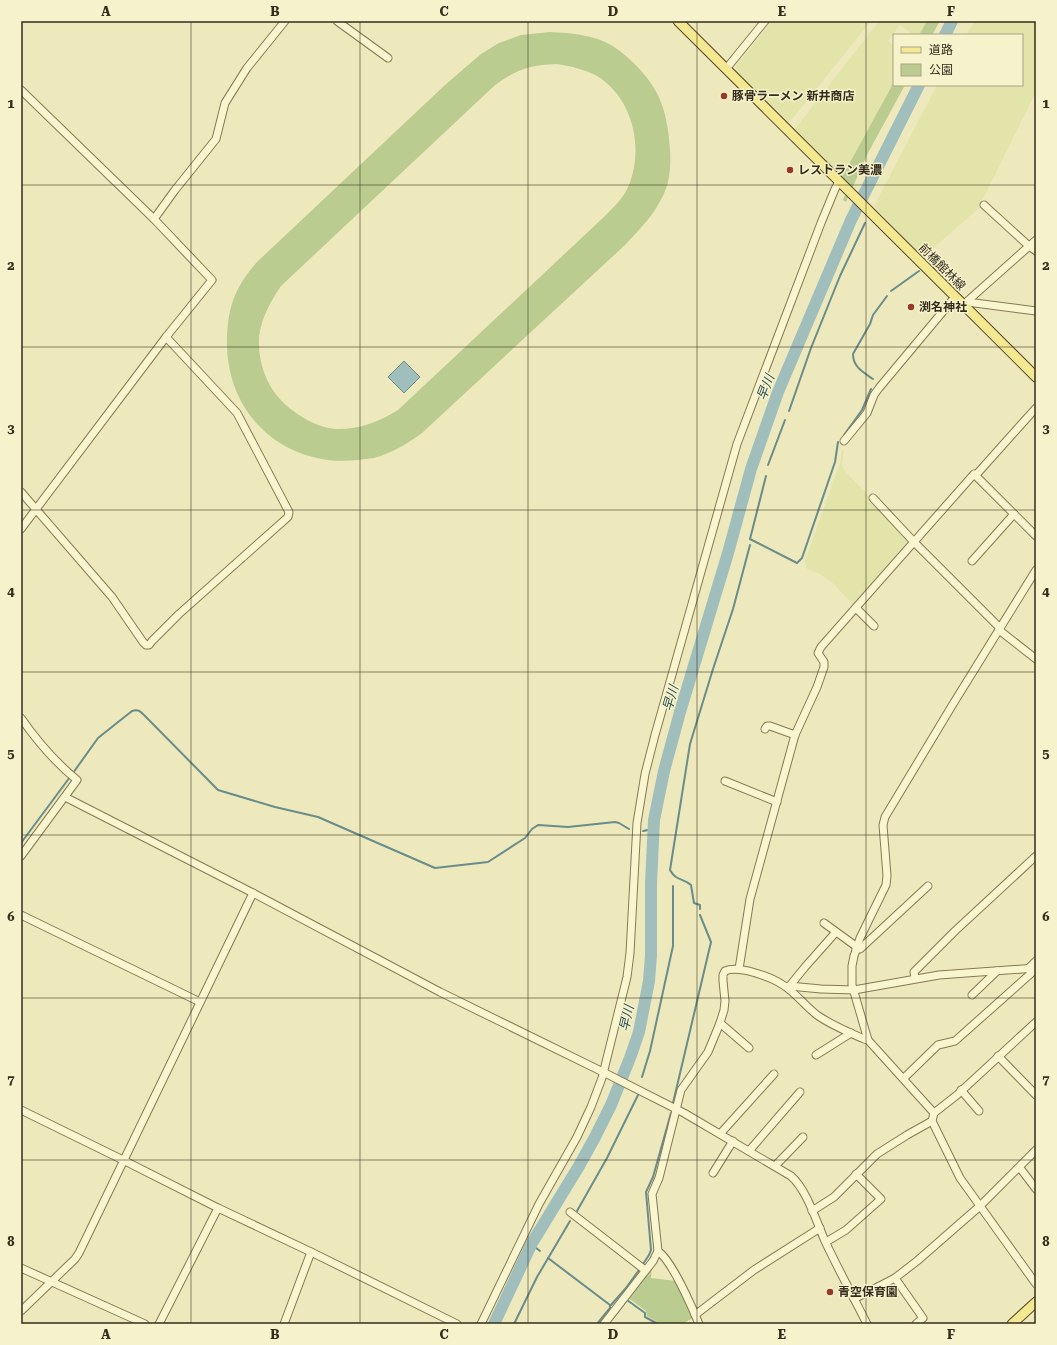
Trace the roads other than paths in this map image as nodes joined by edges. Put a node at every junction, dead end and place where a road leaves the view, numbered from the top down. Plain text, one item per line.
1 (286, 21) edge
2 (337, 21) edge
3 (678, 21) edge
4 (765, 21) edge
5 (388, 58) dead end
6 (726, 69) junction
7 (21, 90) edge
8 (842, 185) junction
9 (984, 205) dead end
10 (154, 219) junction
11 (1036, 240) edge
12 (1029, 246) junction
13 (1036, 251) edge
14 (955, 296) junction
15 (965, 303) junction
16 (1036, 312) edge
17 (166, 337) junction
18 (1036, 376) edge
19 (1036, 408) edge
20 (844, 441) dead end
21 (976, 475) junction
22 (21, 492) edge
23 (873, 498) dead end
24 (36, 509) junction
25 (1014, 514) junction
26 (21, 529) edge
27 (1036, 536) edge
28 (914, 542) junction
29 (972, 561) dead end
30 (1036, 570) edge
31 (856, 608) junction
32 (874, 626) dead end
33 (1000, 629) junction
34 (1036, 659) edge
35 (21, 718) edge
36 (765, 729) dead end
37 (795, 735) junction
38 (725, 781) dead end
39 (65, 797) junction
40 (777, 802) junction
41 (21, 856) edge
42 (1036, 856) edge
43 (928, 886) dead end
44 (253, 893) junction
45 (21, 915) edge
46 (824, 923) dead end
47 (836, 932) junction
48 (857, 948) junction
49 (1036, 961) edge
50 (739, 969) junction
51 (1028, 969) junction
52 (1036, 969) edge
53 (997, 971) junction
54 (915, 978) junction
55 (789, 987) junction
56 (854, 990) junction
57 (972, 995) dead end
58 (200, 1002) junction
59 (1036, 1022) edge
60 (720, 1023) junction
61 (851, 1033) junction
62 (868, 1040) junction
63 (748, 1048) dead end
64 (816, 1055) dead end
65 (998, 1056) junction
66 (605, 1073) junction
67 (774, 1074) dead end
68 (904, 1078) junction
69 (961, 1090) junction
70 (800, 1092) dead end
71 (1036, 1095) edge
72 (21, 1110) edge
73 (677, 1110) junction
74 (979, 1111) dead end
75 (934, 1113) junction
76 (932, 1121) junction
77 (720, 1134) junction
78 (803, 1136) dead end
79 (733, 1141) junction
80 (1036, 1150) edge
81 (749, 1151) junction
82 (123, 1160) junction
83 (775, 1166) junction
84 (1020, 1168) junction
85 (713, 1173) dead end
86 (856, 1174) junction
87 (1036, 1189) edge
88 (980, 1206) junction
89 (218, 1208) junction
90 (812, 1211) junction
91 (570, 1212) dead end
92 (820, 1228) junction
93 (826, 1242) junction
94 (658, 1251) junction
95 (311, 1252) junction
96 (21, 1268) edge
97 (645, 1270) junction
98 (895, 1278) junction
99 (52, 1281) junction
100 (1036, 1284) edge
101 (854, 1299) junction
102 (1036, 1302) edge
103 (21, 1311) edge
104 (695, 1315) junction
105 (1018, 1322) edge
106 (145, 1324) edge
107 (159, 1324) edge
108 (284, 1324) edge
109 (457, 1324) edge
110 (481, 1324) edge
111 (604, 1324) edge
112 (699, 1324) edge
113 (867, 1324) edge
114 (916, 1324) edge

1 - 10 street
2 - 5 street
3 - 6 main road
4 - 6 street
6 - 8 main road
7 - 10 street
8 - 14 main road, 前橋館林線
8 - 66 street
9 - 12 street
10 - 17 street
11 - 12 street
12 - 13 street
12 - 15 street
14 - 15 main road, 前橋館林線
14 - 20 street
15 - 16 street
15 - 18 main road, 前橋館林線
17 - 24 street
17 - 24 street
19 - 21 street
21 - 25 street
21 - 28 street
22 - 24 street
23 - 28 street
24 - 26 street
25 - 27 street
25 - 29 street
28 - 31 street
28 - 33 street
30 - 33 street
31 - 32 street
31 - 37 street
33 - 34 street
33 - 48 street
35 - 39 street
36 - 37 street
37 - 40 street
38 - 40 street
39 - 41 street
39 - 44 street
40 - 50 street
42 - 54 street
43 - 48 street
44 - 58 street
44 - 66 street
45 - 58 street
46 - 47 street
47 - 48 street
47 - 55 street
48 - 56 street
49 - 51 street
50 - 55 street
50 - 60 street
51 - 52 street
51 - 53 street
52 - 68 street
53 - 54 street
53 - 57 street
54 - 56 street
55 - 56 street
55 - 61 street
56 - 62 street
58 - 82 street
59 - 65 street
60 - 63 street
60 - 73 street
61 - 62 street
61 - 64 street
62 - 68 street
65 - 69 street
65 - 71 street
66 - 73 street
66 - 110 street
67 - 77 street
68 - 75 street
69 - 74 street
69 - 75 street
70 - 81 street
72 - 82 street
73 - 77 street
73 - 94 street
75 - 76 street
76 - 86 street
76 - 88 street
77 - 79 street
78 - 83 street
79 - 81 street
79 - 85 street
80 - 84 street
81 - 83 street
82 - 89 street
82 - 99 street
83 - 90 street
84 - 87 street
84 - 88 street
86 - 90 street
86 - 93 street
88 - 98 street
88 - 100 street
89 - 95 street
89 - 107 street
90 - 92 street
91 - 97 street
92 - 93 street
92 - 104 street
93 - 101 street
94 - 97 street
94 - 104 street
95 - 108 street
95 - 109 street
96 - 99 street
97 - 111 street
98 - 101 street
98 - 114 street
99 - 103 street
99 - 106 street
101 - 113 street
102 - 105 main road
104 - 112 street

